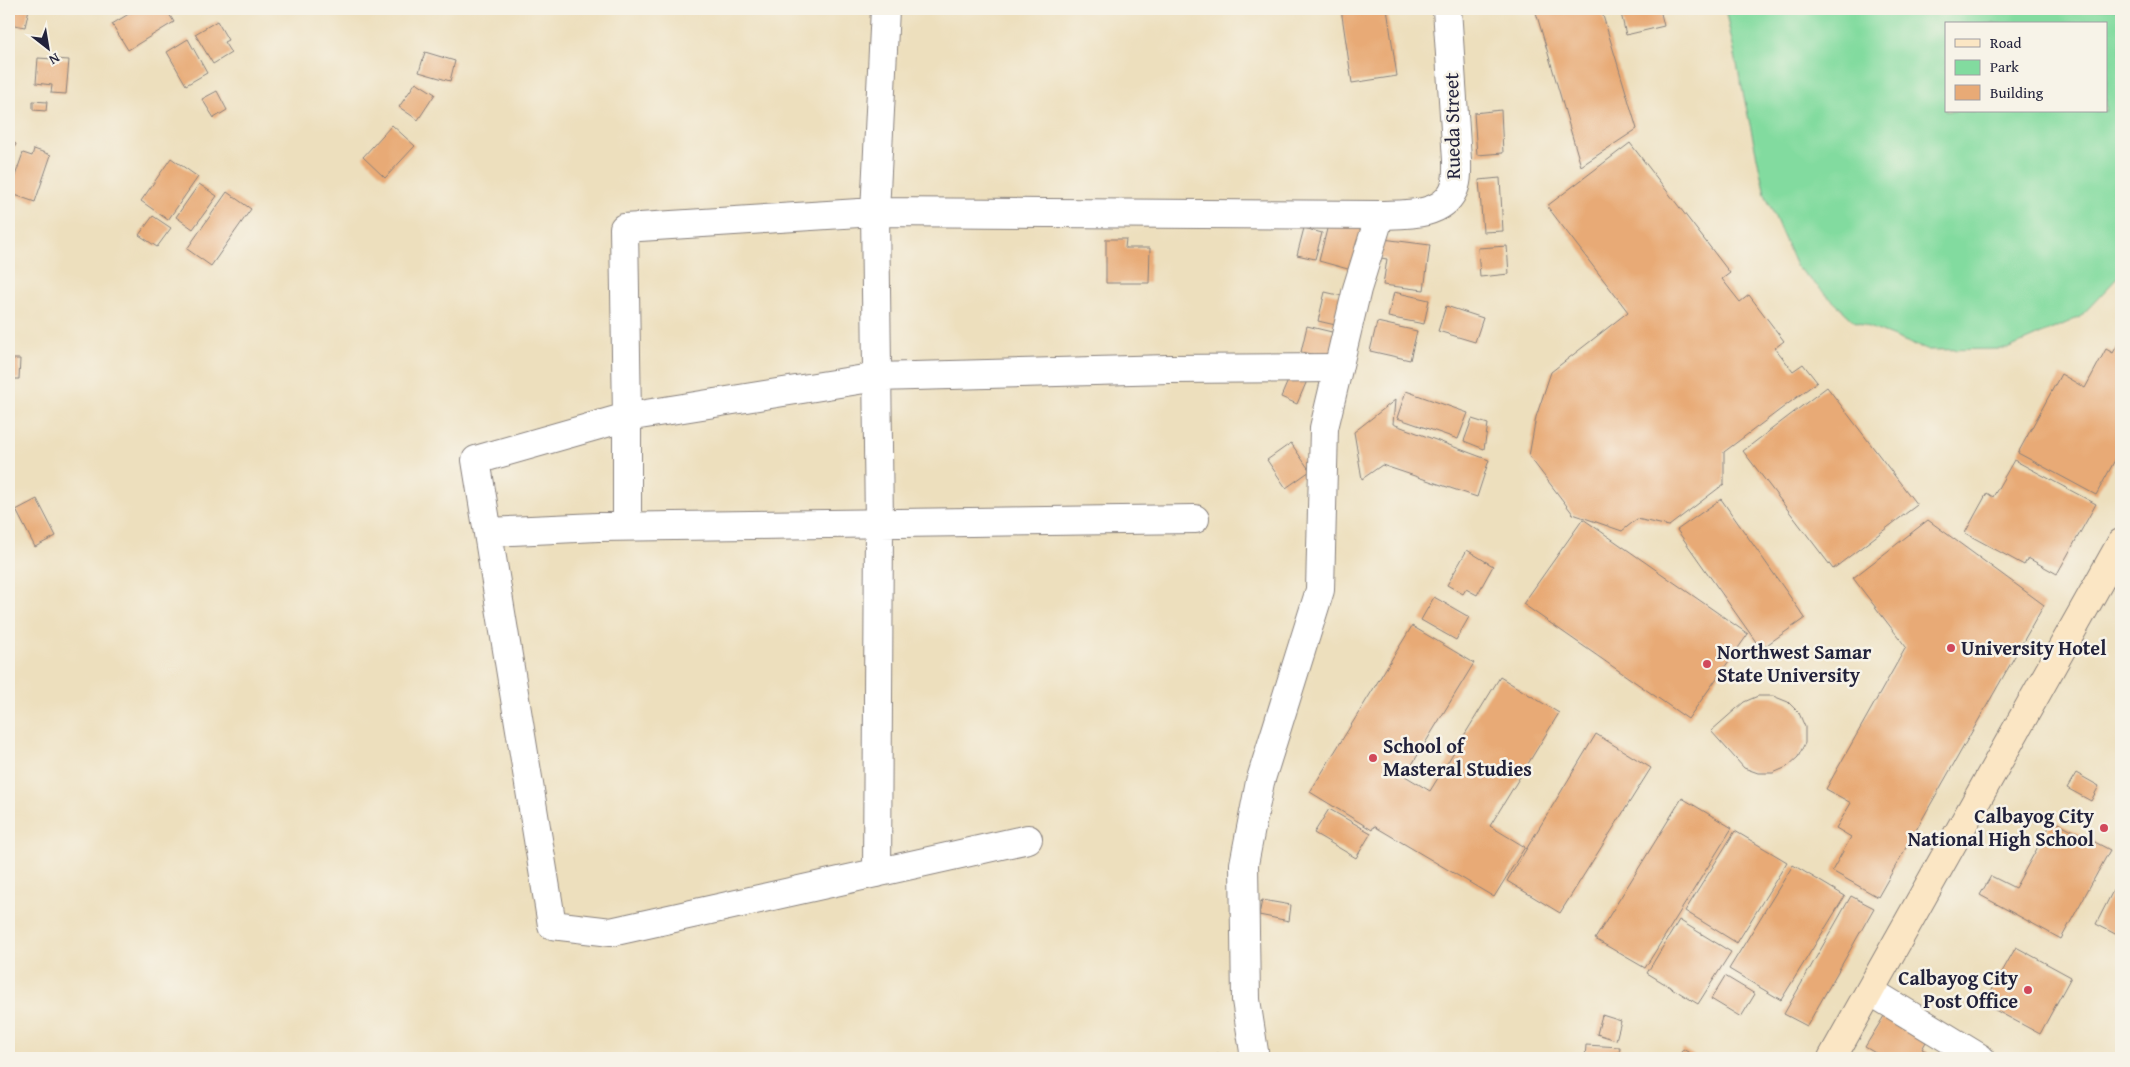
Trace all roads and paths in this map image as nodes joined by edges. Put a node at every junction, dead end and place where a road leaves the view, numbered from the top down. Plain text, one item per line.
1 (885, 9) edge
2 (1447, 9) edge
3 (875, 212) junction
4 (1380, 215) junction
5 (1338, 368) junction
6 (877, 378) junction
7 (627, 417) junction
8 (1195, 519) dead end
9 (879, 523) junction
10 (627, 526) junction
11 (488, 532) junction
12 (2121, 543) edge
13 (1028, 838) dead end
14 (877, 872) junction
15 (1870, 991) junction
16 (1255, 1058) edge
17 (1832, 1058) edge
18 (1980, 1058) edge

1 - 3 street
2 - 4 street, Rueda Street
3 - 4 street, Rueda Street
3 - 6 street
3 - 7 street, Rueda Street
4 - 5 street
5 - 6 street
5 - 16 street
6 - 7 street
6 - 9 street
7 - 10 street
7 - 11 street
8 - 9 street
9 - 10 street
9 - 14 street
10 - 11 street
11 - 14 street
12 - 15 main road
13 - 14 street
15 - 17 main road
15 - 18 street

